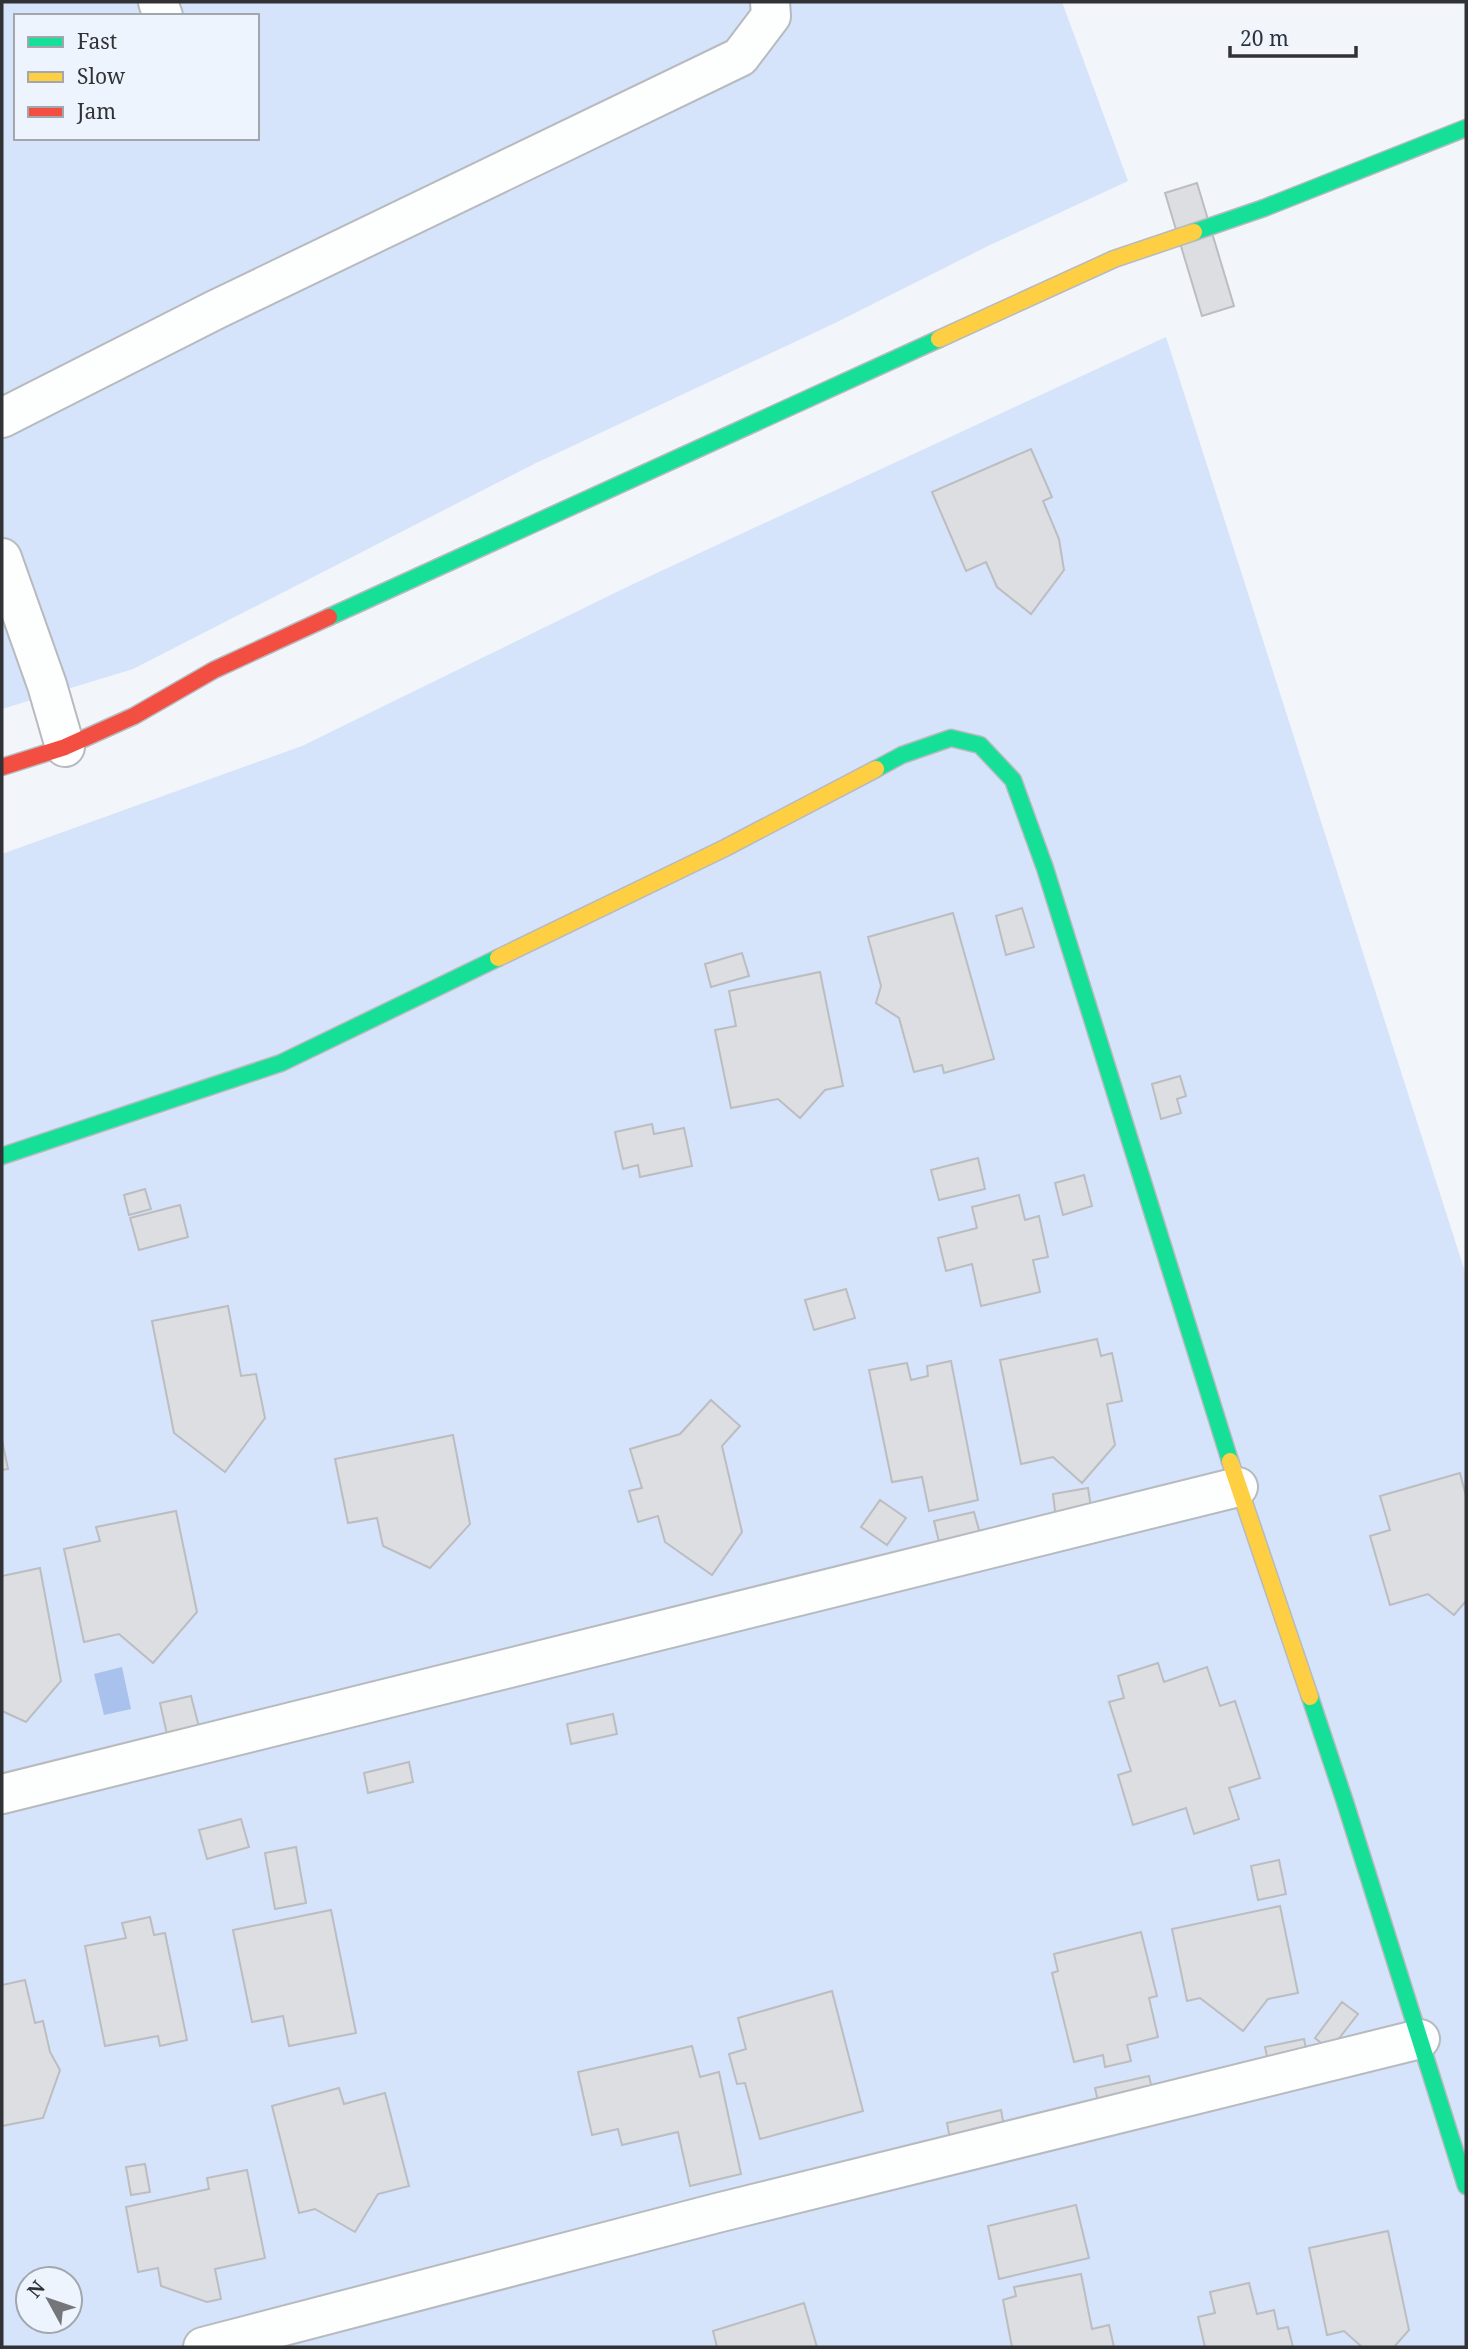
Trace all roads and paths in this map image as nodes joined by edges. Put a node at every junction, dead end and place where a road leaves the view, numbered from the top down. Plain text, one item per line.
1 (770, 2) edge
2 (1466, 128) edge
3 (2, 418) edge
4 (2, 558) edge
5 (65, 747) junction
6 (2, 767) edge
7 (2, 1156) edge
8 (1238, 1487) junction
9 (2, 1794) edge
10 (1420, 2039) junction
11 (1466, 2186) edge
12 (203, 2347) edge

1 - 3 street
2 - 5 street
4 - 5 street
5 - 6 street
7 - 8 street
8 - 9 street
8 - 10 street
10 - 11 street
10 - 12 street

